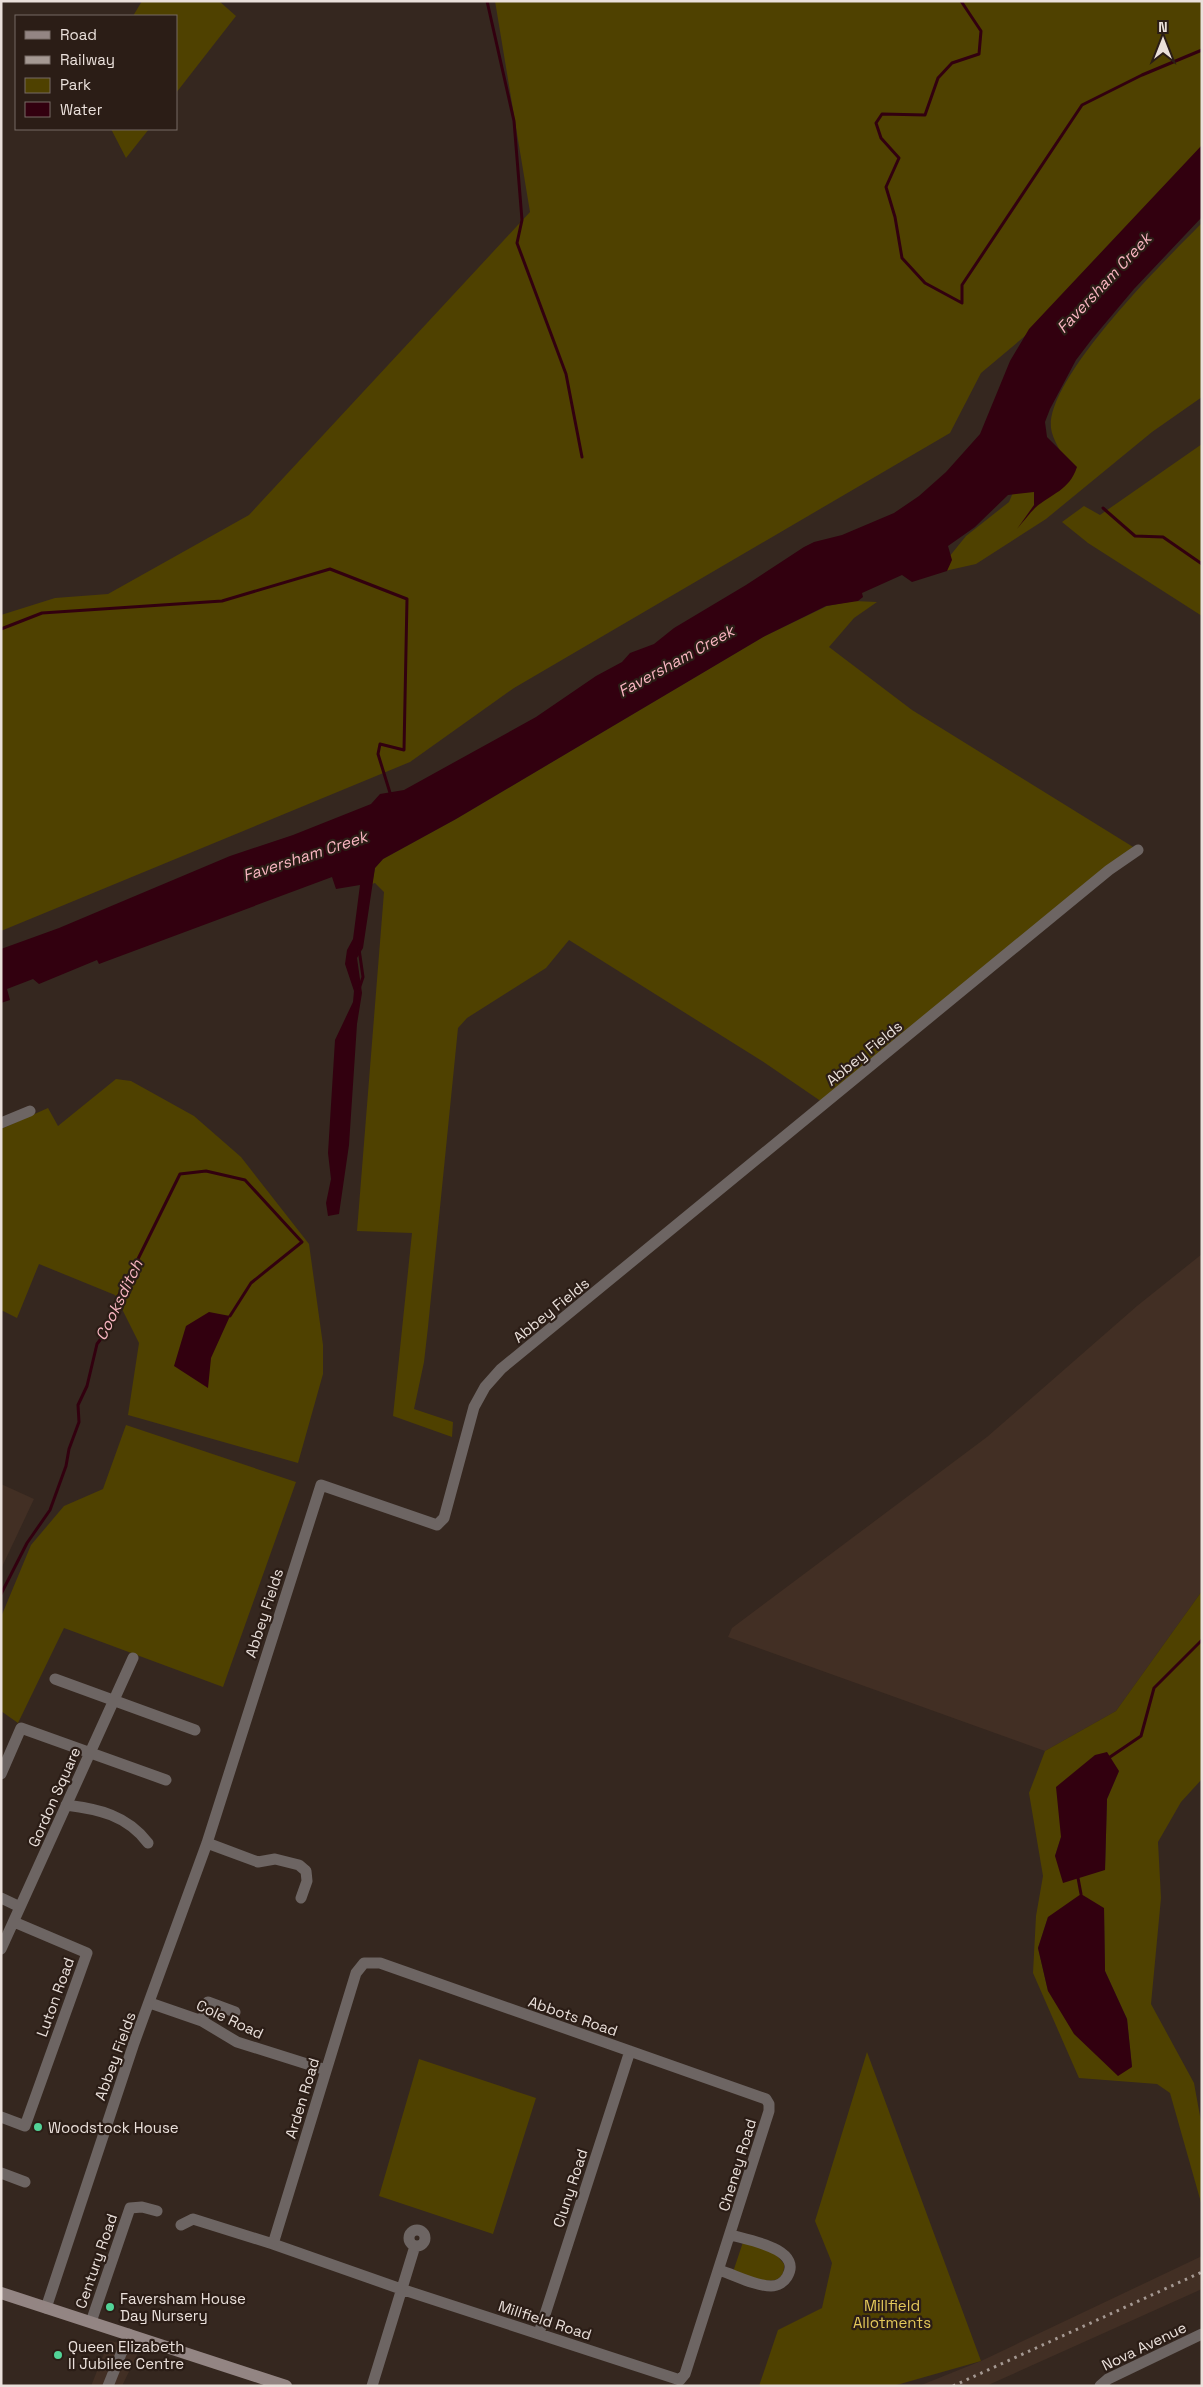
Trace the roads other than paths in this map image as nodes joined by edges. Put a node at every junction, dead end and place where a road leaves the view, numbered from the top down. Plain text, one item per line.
1 (1138, 850) dead end
2 (30, 1111) dead end
3 (1, 1123) edge
4 (133, 1658) dead end
5 (55, 1679) dead end
6 (114, 1699) junction
7 (195, 1730) dead end
8 (90, 1752) junction
9 (1, 1774) edge
10 (166, 1780) dead end
11 (66, 1805) junction
12 (149, 1825) dead end
13 (140, 1832) junction
14 (148, 1843) dead end
15 (207, 1843) junction
16 (1, 1898) edge
17 (301, 1898) dead end
18 (20, 1907) junction
19 (14, 1922) junction
20 (1, 1949) edge
21 (364, 1963) joint
22 (150, 2003) junction
23 (235, 2012) dead end
24 (202, 2021) junction
25 (630, 2051) junction
26 (326, 2070) junction
27 (769, 2104) joint
28 (1, 2117) edge
29 (1, 2173) edge
30 (24, 2182) dead end
31 (156, 2212) dead end
32 (181, 2225) dead end
33 (731, 2235) junction
34 (273, 2244) junction
35 (414, 2246) dead end
36 (719, 2270) junction
37 (401, 2289) junction
38 (1, 2293) edge
39 (46, 2308) junction
40 (91, 2322) junction
41 (539, 2333) junction
42 (129, 2334) junction
43 (1202, 2334) edge
44 (680, 2380) joint
45 (108, 2386) edge
46 (286, 2386) edge
47 (372, 2386) edge
48 (1100, 2386) edge

1 - 15 street, Abbey Fields
2 - 3 street
4 - 6 street, Gordon Square
5 - 6 street
6 - 7 street
6 - 8 street, Gordon Square
8 - 9 street
8 - 10 street
8 - 11 street, Gordon Square
11 - 13 street
11 - 18 street, Gordon Square
12 - 13 street
13 - 14 street
15 - 17 street
15 - 22 street, Abbey Fields
16 - 18 street
18 - 19 street, Gordon Square
19 - 20 street, Gordon Square
19 - 28 street, Luton Road
21 - 25 street, Abbots Road
21 - 26 street, Arden Road
22 - 24 street, Cole Road
22 - 39 street, Abbey Fields
23 - 24 street
24 - 26 street, Cole Road
25 - 27 street, Abbots Road
25 - 41 street, Cluny Road
26 - 34 street, Arden Road
27 - 33 street, Cheney Road
29 - 30 street
31 - 40 street, Century Road
32 - 34 street, Millfield Road
33 - 36 street, Cheney Road
33 - 36 street, Cheney Road
34 - 37 street, Millfield Road
35 - 37 street
36 - 44 street, Cheney Road
37 - 41 street, Millfield Road
37 - 47 street
38 - 39 main road
39 - 40 main road
40 - 42 main road
41 - 44 street, Millfield Road
42 - 45 street
42 - 46 main road
43 - 48 street, Nova Avenue

